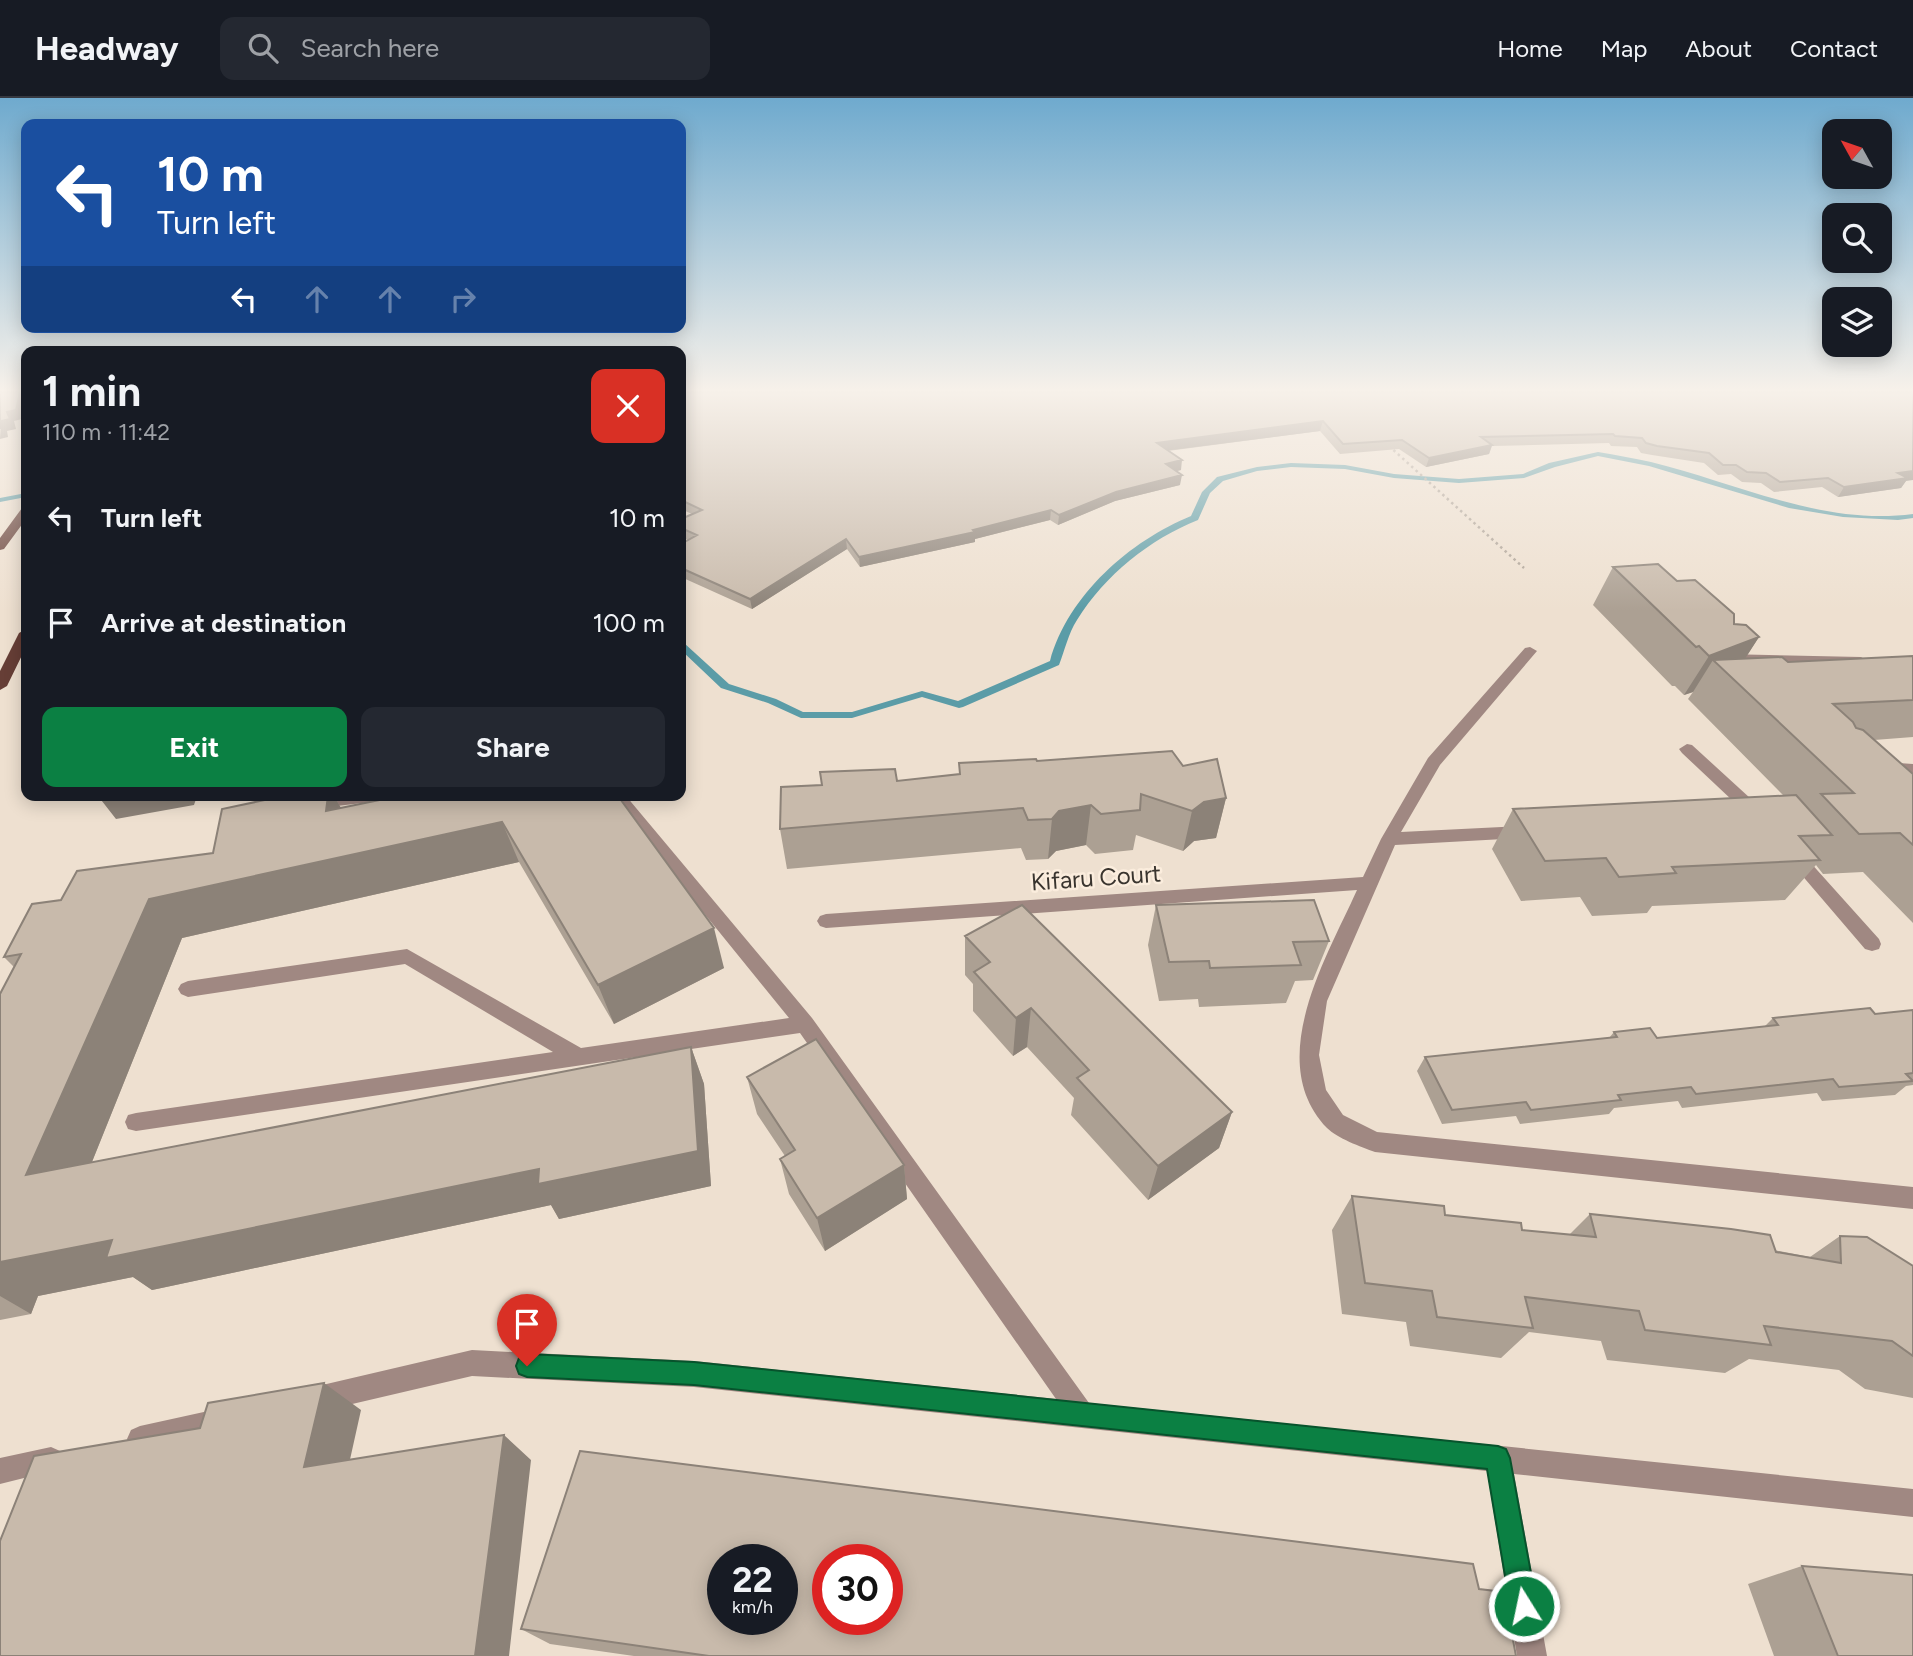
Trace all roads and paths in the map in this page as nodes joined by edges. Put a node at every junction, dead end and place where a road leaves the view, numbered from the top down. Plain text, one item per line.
1 (1411, 465) edge
2 (21, 518) edge
3 (0, 546) edge
4 (1524, 568) dead end
5 (21, 643) edge
6 (1530, 651) dead end
7 (1716, 658) edge
8 (1877, 662) edge
9 (0, 686) edge
10 (1687, 749) dead end
11 (1872, 766) edge
12 (1913, 769) edge
13 (292, 801) edge
14 (328, 801) edge
15 (621, 801) edge
16 (1736, 822) edge
17 (1541, 831) edge
18 (1389, 839) junction
19 (1782, 841) edge
20 (1369, 883) junction
21 (826, 921) dead end
22 (1872, 944) dead end
23 (188, 989) dead end
24 (805, 1024) junction
25 (578, 1057) junction
26 (136, 1122) dead end
27 (1913, 1198) edge
28 (297, 1404) edge
29 (1082, 1415) junction
30 (243, 1416) edge
31 (121, 1444) edge
32 (81, 1453) edge
33 (1498, 1458) junction
34 (0, 1471) edge
35 (1913, 1503) edge
36 (1532, 1656) edge

1 - 4 path
2 - 3 main road
5 - 9 main road
6 - 18 street
7 - 8 street
10 - 16 street
11 - 12 street
13 - 14 street
15 - 24 street
17 - 18 street
18 - 20 street
19 - 22 street
20 - 21 street, Kifaru Court
20 - 27 street
23 - 25 street
24 - 25 street
24 - 29 street
25 - 26 street
28 - 29 street
29 - 33 street
30 - 31 street
32 - 34 street
33 - 35 street
33 - 36 street

